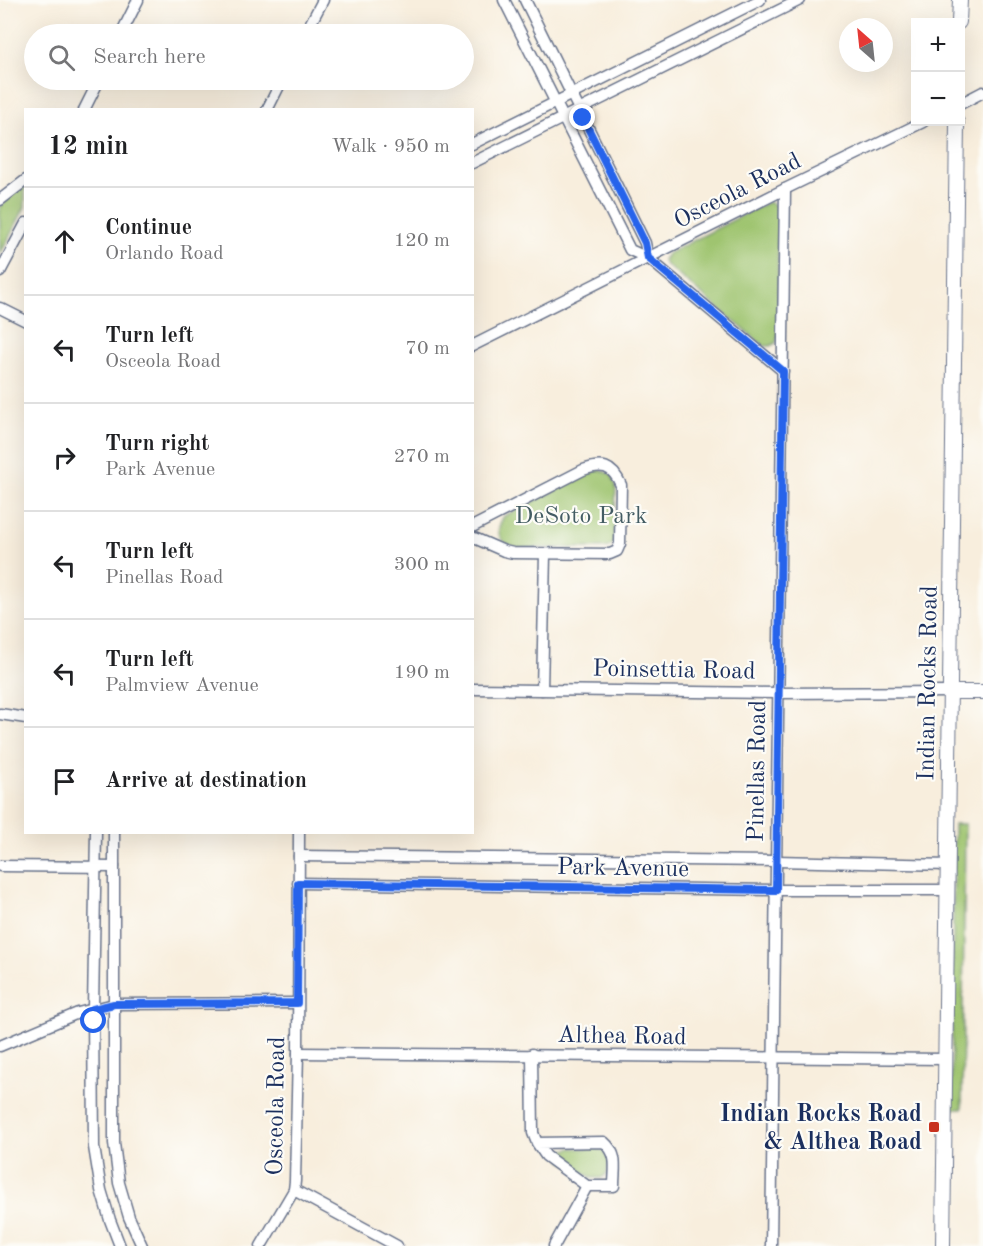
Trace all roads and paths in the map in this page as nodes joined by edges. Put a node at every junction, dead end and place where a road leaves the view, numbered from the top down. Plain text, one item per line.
1 (138, 0) edge
2 (323, 0) edge
3 (504, 0) edge
4 (525, 0) edge
5 (760, 0) edge
6 (800, 0) edge
7 (960, 0) edge
8 (959, 18) edge
9 (126, 24) edge
10 (310, 24) edge
11 (94, 90) edge
12 (277, 90) edge
13 (983, 92) edge
14 (572, 94) junction
15 (965, 101) edge
16 (555, 103) junction
17 (85, 108) edge
18 (268, 108) edge
19 (579, 110) junction
20 (563, 118) junction
21 (916, 126) edge
22 (957, 126) edge
23 (474, 143) edge
24 (474, 162) edge
25 (24, 182) edge
26 (785, 189) junction
27 (0, 200) edge
28 (24, 227) edge
29 (648, 258) junction
30 (0, 272) edge
31 (0, 308) edge
32 (24, 320) edge
33 (474, 345) edge
34 (783, 371) junction
35 (474, 526) edge
36 (474, 538) edge
37 (545, 554) junction
38 (474, 689) edge
39 (542, 690) junction
40 (950, 692) junction
41 (983, 692) edge
42 (778, 693) junction
43 (0, 714) edge
44 (24, 718) edge
45 (96, 834) edge
46 (114, 834) edge
47 (299, 834) edge
48 (298, 856) junction
49 (776, 861) junction
50 (948, 865) junction
51 (0, 866) edge
52 (96, 867) junction
53 (114, 867) junction
54 (298, 883) junction
55 (776, 890) junction
56 (947, 890) junction
57 (297, 1003) junction
58 (114, 1004) junction
59 (93, 1009) junction
60 (0, 1046) edge
61 (298, 1053) junction
62 (532, 1054) junction
63 (774, 1058) junction
64 (946, 1059) junction
65 (537, 1143) junction
66 (587, 1186) junction
67 (294, 1190) junction
68 (120, 1246) edge
69 (141, 1246) edge
70 (261, 1246) edge
71 (397, 1246) edge
72 (554, 1246) edge
73 (771, 1246) edge
74 (943, 1246) edge

1 - 9 street
2 - 10 street
3 - 16 street
4 - 14 street
5 - 14 street
6 - 19 street
7 - 8 street
11 - 17 street
12 - 18 street
13 - 15 street
14 - 16 street
14 - 19 street
16 - 20 street
16 - 23 street
19 - 20 street
19 - 29 street
20 - 24 street
20 - 29 street
21 - 26 street, Osceola Road
22 - 40 street, Indian Rocks Road
25 - 27 street
26 - 29 street, Osceola Road
26 - 34 street, Pinellas Road
28 - 30 street
29 - 33 street, Osceola Road
29 - 34 street
31 - 32 street
34 - 42 street, Pinellas Road
35 - 37 street
36 - 37 street
37 - 39 street
38 - 39 street, Poinsettia Road
39 - 42 street, Poinsettia Road
40 - 41 street, Poinsettia Road
40 - 42 street, Poinsettia Road
40 - 50 street, Indian Rocks Road
42 - 49 street, Pinellas Road
43 - 44 street
45 - 52 street
46 - 53 street
47 - 48 street, Osceola Road
48 - 49 street, Park Avenue
48 - 54 street, Osceola Road
49 - 50 street, Park Avenue
49 - 55 street, Pinellas Road
50 - 56 street, Indian Rocks Road
51 - 52 street
52 - 53 street
52 - 59 street
53 - 58 street
54 - 55 street, Park Avenue
54 - 57 street, Osceola Road
55 - 56 street, Park Avenue
55 - 63 street, Pinellas Road
56 - 64 street, Indian Rocks Road
57 - 58 street
57 - 61 street, Osceola Road
58 - 59 street
58 - 69 street
59 - 60 street
59 - 68 street
61 - 62 street, Althea Road
61 - 67 street, Osceola Road
62 - 63 street, Althea Road
62 - 65 street
63 - 64 street, Althea Road
63 - 73 street, Pinellas Road
64 - 74 street, Indian Rocks Road
65 - 66 street
65 - 66 street
66 - 72 street
67 - 70 street
67 - 71 street, Osceola Road

